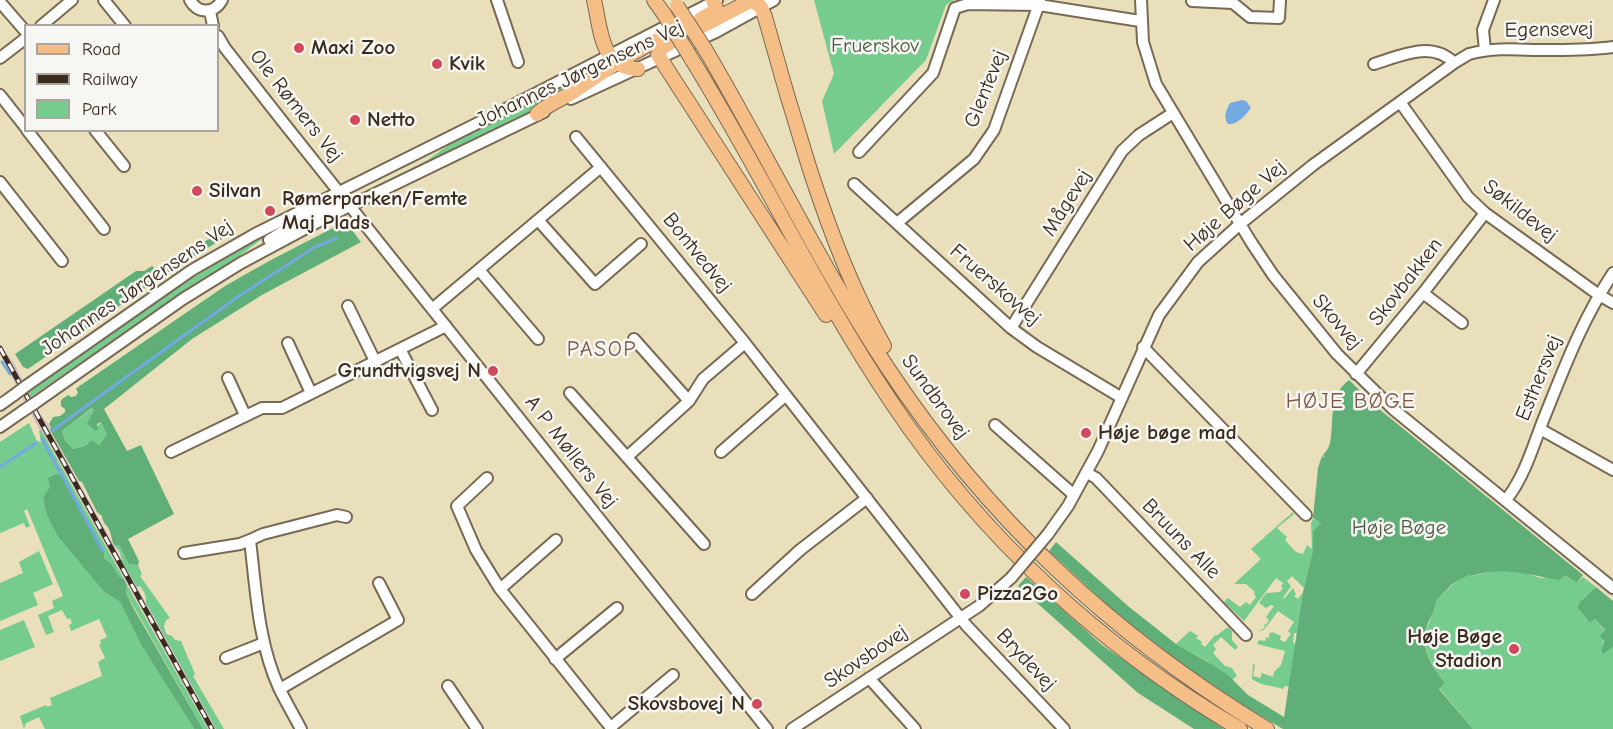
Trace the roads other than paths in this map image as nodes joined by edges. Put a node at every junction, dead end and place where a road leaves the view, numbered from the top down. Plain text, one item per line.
1 (72, 0) edge
2 (104, 0) edge
3 (190, 0) edge
4 (222, 0) edge
5 (594, 0) edge
6 (654, 0) edge
7 (715, 0) edge
8 (774, 0) edge
9 (1141, 0) edge
10 (1280, 0) edge
11 (1494, 0) edge
12 (498, 1) edge
13 (1192, 1) edge
14 (0, 2) edge
15 (1039, 2) edge
16 (676, 3) edge
17 (761, 8) junction
18 (210, 11) junction
19 (1140, 21) junction
20 (43, 24) edge
21 (123, 24) edge
22 (213, 24) edge
23 (219, 38) edge
24 (24, 40) edge
25 (1613, 47) edge
26 (1485, 50) junction
27 (0, 58) edge
28 (612, 59) junction
29 (660, 59) junction
30 (518, 62) dead end
31 (1454, 63) junction
32 (1374, 64) dead end
33 (638, 69) junction
34 (0, 95) edge
35 (1400, 102) junction
36 (1173, 113) junction
37 (537, 114) junction
38 (24, 126) edge
39 (28, 132) edge
40 (96, 132) edge
41 (576, 137) dead end
42 (859, 152) dead end
43 (124, 166) dead end
44 (601, 167) junction
45 (0, 182) edge
46 (854, 184) dead end
47 (344, 199) junction
48 (1485, 213) junction
49 (538, 220) junction
50 (897, 224) junction
51 (1240, 224) junction
52 (104, 229) dead end
53 (641, 244) dead end
54 (62, 261) dead end
55 (480, 271) junction
56 (1613, 273) edge
57 (1424, 293) junction
58 (1599, 295) junction
59 (1613, 303) edge
60 (348, 306) dead end
61 (432, 309) junction
62 (1462, 323) dead end
63 (446, 326) junction
64 (1011, 328) junction
65 (538, 339) dead end
66 (634, 339) dead end
67 (288, 343) dead end
68 (745, 343) junction
69 (1143, 347) junction
70 (400, 349) junction
71 (375, 361) junction
72 (1356, 374) junction
73 (228, 378) dead end
74 (311, 393) junction
75 (570, 393) dead end
76 (785, 396) junction
77 (1122, 398) junction
78 (689, 401) junction
79 (0, 405) edge
80 (432, 410) dead end
81 (245, 415) junction
82 (995, 425) dead end
83 (0, 427) edge
84 (1540, 429) junction
85 (925, 450) junction
86 (171, 452) dead end
87 (721, 452) dead end
88 (628, 456) junction
89 (1613, 470) edge
90 (1087, 473) junction
91 (487, 477) dead end
92 (1074, 495) junction
93 (867, 498) junction
94 (1506, 501) junction
95 (1306, 515) dead end
96 (346, 517) dead end
97 (1020, 535) junction
98 (250, 540) junction
99 (556, 540) dead end
100 (704, 544) dead end
101 (184, 553) dead end
102 (379, 583) dead end
103 (1613, 588) edge
104 (500, 589) junction
105 (752, 594) dead end
106 (617, 608) dead end
107 (961, 617) junction
108 (1246, 635) dead end
109 (264, 643) junction
110 (226, 658) dead end
111 (555, 659) junction
112 (673, 675) dead end
113 (869, 678) junction
114 (448, 686) dead end
115 (280, 689) junction
116 (611, 728) edge
117 (301, 729) edge
118 (477, 729) edge
119 (767, 729) edge
120 (792, 729) edge
121 (915, 729) edge
122 (1064, 729) edge
123 (1240, 729) edge
124 (1267, 729) edge

1 - 20 street
2 - 21 street
3 - 18 street
4 - 18 street
5 - 28 main road
6 - 85 main road, Sundbrovej, bridge
7 - 28 main road
8 - 17 street
9 - 19 street, Skovvej
10 - 13 street
11 - 26 street
12 - 30 street
14 - 24 street
15 - 19 street
15 - 42 street
15 - 50 street, Glentevej
16 - 97 main road, Sundbrovej, bridge
17 - 29 main road
17 - 97 main road
18 - 22 street
19 - 36 street, Skovvej
23 - 47 street, Ole Rømers Vej
24 - 27 street
25 - 26 street, Egensevej
26 - 31 street, Høje Bøge Vej
28 - 33 main road
28 - 37 main road
28 - 47 street, Johannes Jørgensens Vej
29 - 33 street, Johannes Jørgensens Vej
29 - 85 main road
31 - 32 street
31 - 35 street, Høje Bøge Vej
33 - 37 street, Johannes Jørgensens Vej
34 - 38 street
35 - 48 street, Søkildevej
35 - 51 street, Høje Bøge Vej
36 - 51 street, Skovvej
36 - 64 street, Mågevej
37 - 47 street, Johannes Jørgensens Vej
39 - 52 street
40 - 43 street
41 - 44 street, Bontvedvej
44 - 49 street
44 - 68 street, Bontvedvej
45 - 54 street
46 - 50 street, Fruerskovvej
47 - 61 street, A P Møllers Vej
47 - 79 street, Johannes Jørgensens Vej, bridge
47 - 83 street, Johannes Jørgensens Vej, bridge
48 - 57 street, Skovbakken
48 - 58 street, Søkildevej
49 - 53 street
49 - 55 street
50 - 64 street, Fruerskovvej
51 - 69 street, Høje Bøge Vej
51 - 72 street, Skovvej
55 - 61 street
55 - 65 street
56 - 58 street, Esthersvej
57 - 62 street
57 - 72 street, Skovbakken
58 - 59 street, Søkildevej
58 - 84 street, Esthersvej
60 - 71 street
61 - 63 street, A P Møllers Vej
63 - 70 street
63 - 119 street, A P Møllers Vej
64 - 77 street, Fruerskovvej
66 - 78 street
67 - 74 street
68 - 76 street, Bontvedvej
68 - 78 street
69 - 77 street, Høje Bøge Vej
69 - 95 street
70 - 71 street
70 - 80 street
71 - 74 street
72 - 94 street, Skovvej
73 - 81 street
74 - 81 street
75 - 88 street
76 - 87 street
76 - 93 street, Bontvedvej
77 - 90 street, Høje Bøge Vej
78 - 88 street
81 - 86 street
82 - 92 street
84 - 89 street
84 - 94 street, Esthersvej
85 - 123 main road, Sundbrovej
88 - 100 street
90 - 92 street, Høje Bøge Vej
90 - 108 street, Bruuns Alle
91 - 104 street
92 - 107 street, Høje Bøge Vej, bridge
93 - 105 street
93 - 107 street, Bontvedvej
94 - 103 street, Skovvej
96 - 98 street
97 - 124 main road, Sundbrovej
98 - 101 street
98 - 109 street
99 - 104 street
102 - 115 street
104 - 111 street
106 - 111 street
107 - 113 street, Skovsbovej
107 - 122 street, Brydevej
109 - 110 street
109 - 115 street
111 - 116 street
112 - 116 street
113 - 120 street, Skovsbovej
113 - 121 street
114 - 118 street
115 - 117 street

